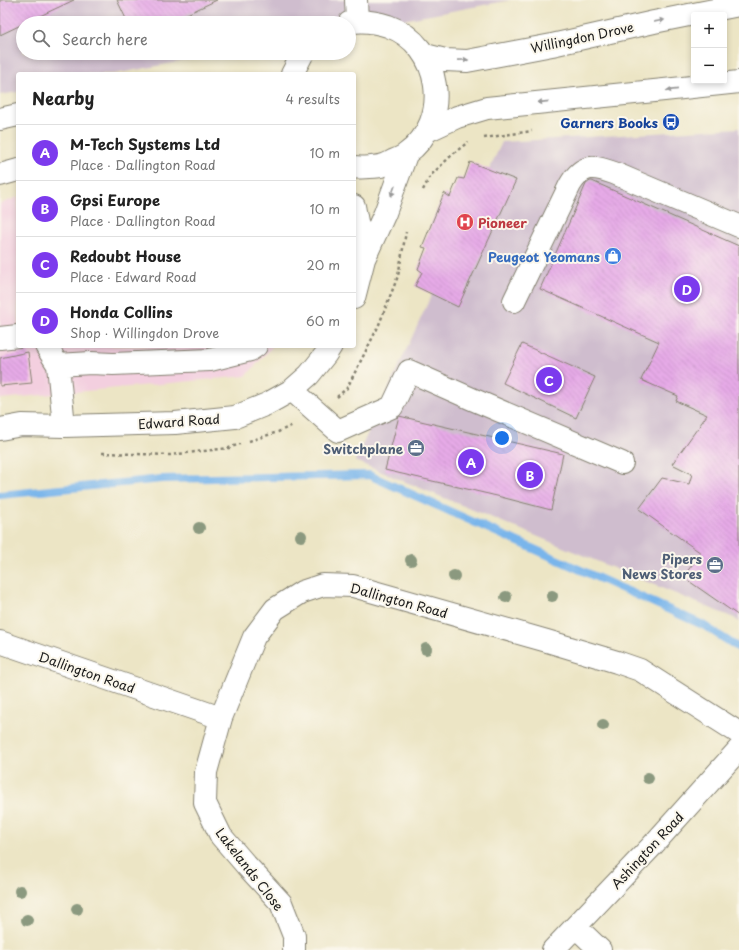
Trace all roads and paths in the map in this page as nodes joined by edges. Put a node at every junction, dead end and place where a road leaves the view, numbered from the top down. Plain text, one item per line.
1 (356, 0) edge
2 (739, 5) edge
3 (354, 16) edge
4 (356, 22) edge
5 (425, 55) junction
6 (299, 60) edge
7 (293, 72) edge
8 (739, 82) edge
9 (16, 115) edge
10 (0, 119) edge
11 (427, 131) junction
12 (406, 155) junction
13 (356, 167) edge
14 (16, 171) edge
15 (0, 175) edge
16 (356, 217) edge
17 (739, 226) edge
18 (364, 259) junction
19 (356, 290) edge
20 (514, 300) dead end
21 (16, 336) edge
22 (0, 338) edge
23 (47, 348) edge
24 (253, 348) edge
25 (330, 348) edge
26 (58, 364) junction
27 (292, 390) junction
28 (64, 426) junction
29 (0, 429) edge
30 (622, 463) dead end
31 (0, 642) edge
32 (221, 718) junction
33 (739, 733) edge
34 (739, 749) edge
35 (576, 927) junction
36 (294, 950) edge
37 (553, 950) edge
38 (600, 950) edge

1 - 3 street
5 -> 2 street, Willingdon Drove
4 - 5 street
5 - 11 street
6 - 7 street
8 -> 11 street
9 - 10 street
11 - 12 street
12 - 13 street
12 -> 18 street
14 - 15 street
16 - 18 street
17 - 20 street
18 - 19 street
21 - 22 street
23 - 26 street
24 - 26 street
25 - 27 street, Edward Road
26 - 28 street
27 - 28 street, Edward Road
27 - 30 street
28 - 29 street, Edward Road
31 - 32 street, Dallington Road
32 - 33 street, Dallington Road
32 - 36 street, Lakelands Close
34 - 35 street, Ashington Road
35 - 37 street, Ashington Road
35 - 38 street

